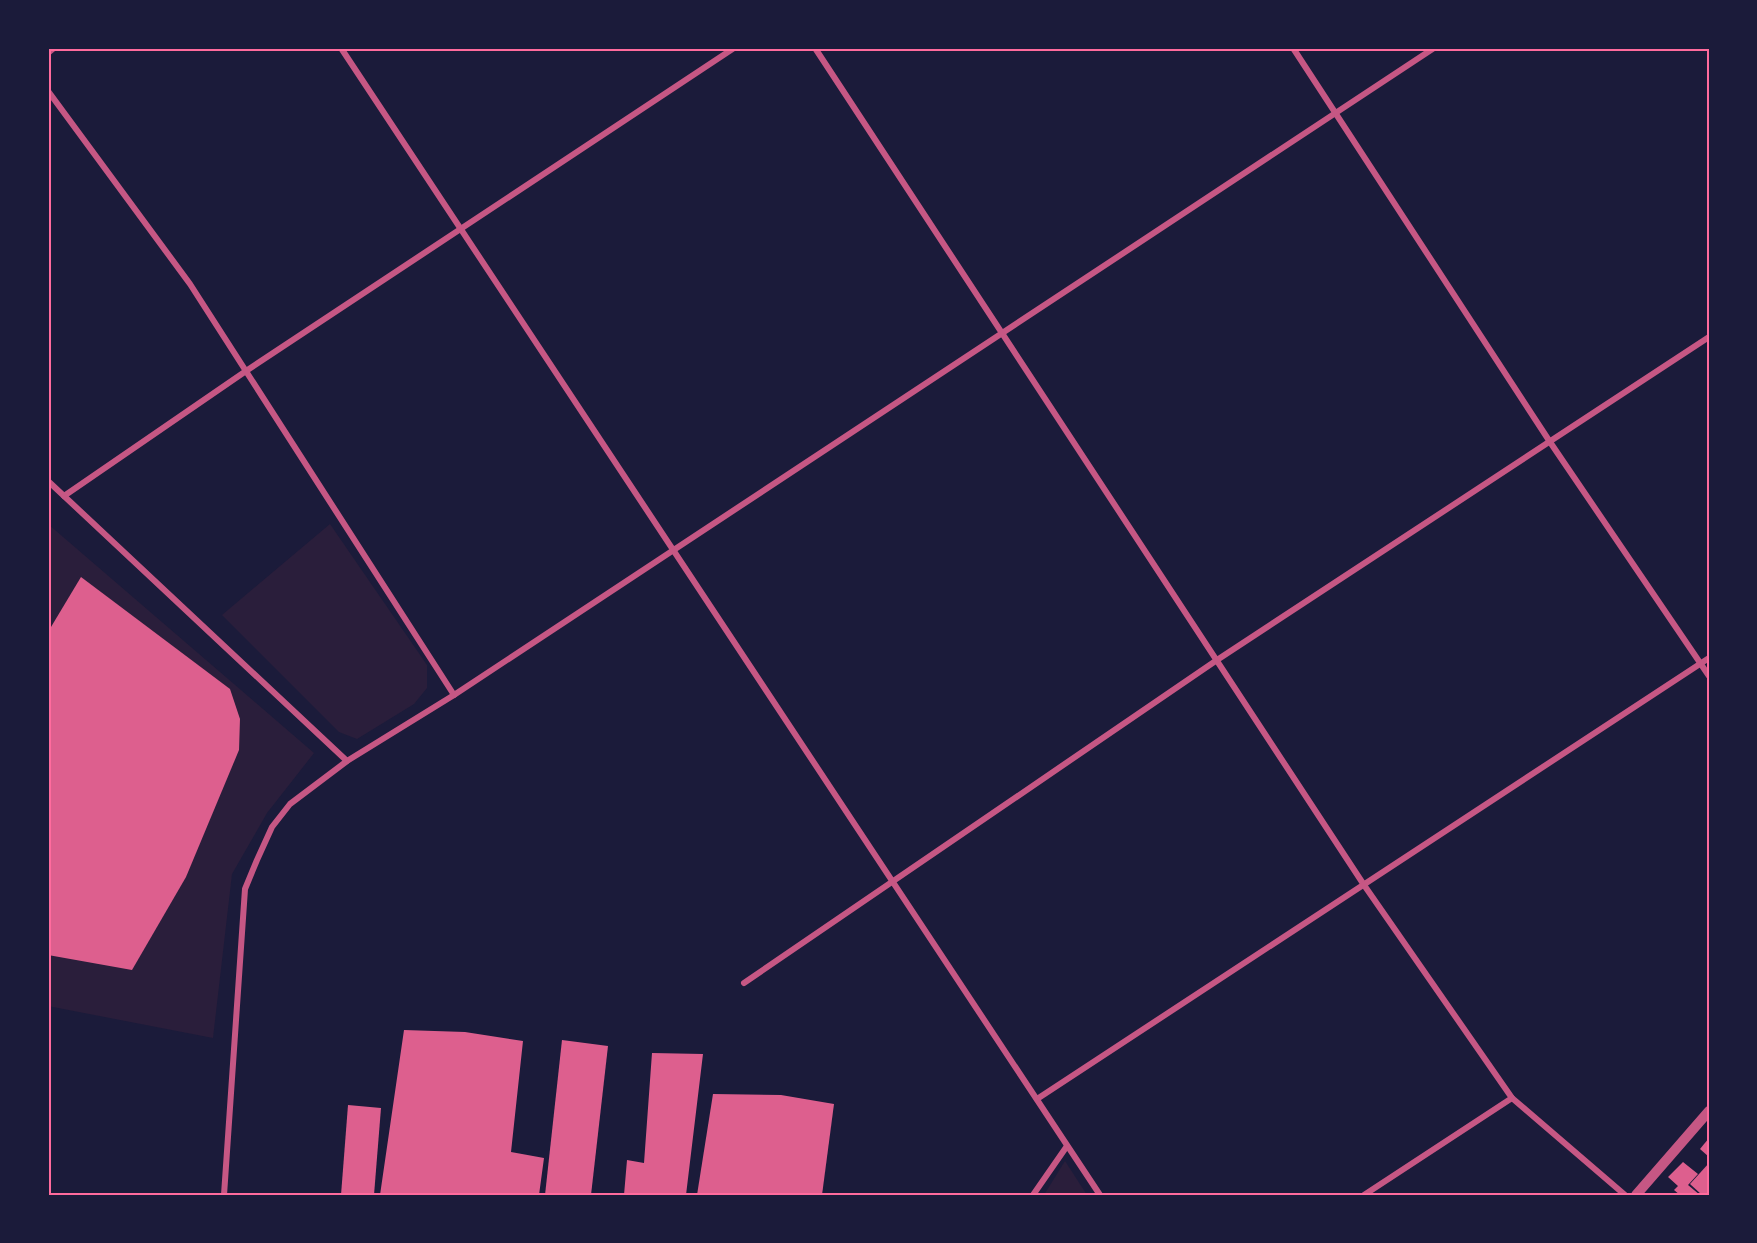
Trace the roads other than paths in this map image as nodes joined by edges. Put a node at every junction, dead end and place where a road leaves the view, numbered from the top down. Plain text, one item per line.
1 (54, 48) edge
2 (340, 48) edge
3 (734, 48) edge
4 (815, 48) edge
5 (1293, 48) edge
6 (1434, 48) edge
7 (48, 52) edge
8 (48, 91) edge
9 (1336, 113) junction
10 (461, 229) junction
11 (1002, 333) junction
12 (1709, 338) edge
13 (246, 370) junction
14 (1550, 442) junction
15 (48, 481) edge
16 (64, 496) junction
17 (673, 550) junction
18 (1709, 658) edge
19 (1216, 660) junction
20 (1701, 664) junction
21 (1709, 676) edge
22 (454, 695) junction
23 (347, 761) junction
24 (893, 881) junction
25 (1364, 885) junction
26 (744, 983) dead end
27 (1512, 1098) junction
28 (1036, 1099) junction
29 (1709, 1111) edge
30 (1067, 1146) junction
31 (224, 1195) edge
32 (1033, 1195) edge
33 (1100, 1195) edge
34 (1364, 1195) edge
35 (1625, 1195) edge
36 (1636, 1195) edge

1 - 7 street
2 - 10 street
3 - 10 street
4 - 11 street
5 - 9 street
6 - 9 street
8 - 13 street
9 - 11 street
9 - 14 street
10 - 13 street
10 - 17 street
11 - 17 street
11 - 19 street
12 - 14 street
13 - 16 street
13 - 22 street
14 - 19 street
14 - 20 street
15 - 16 street
16 - 23 street
17 - 22 street
17 - 24 street
18 - 20 street
19 - 24 street
19 - 25 street
20 - 21 street
20 - 25 street
22 - 23 street
23 - 31 street
24 - 26 street
24 - 28 street
25 - 27 street
25 - 28 street
27 - 34 street
27 - 35 street
28 - 30 street
29 - 36 street
30 - 32 street
30 - 33 street

